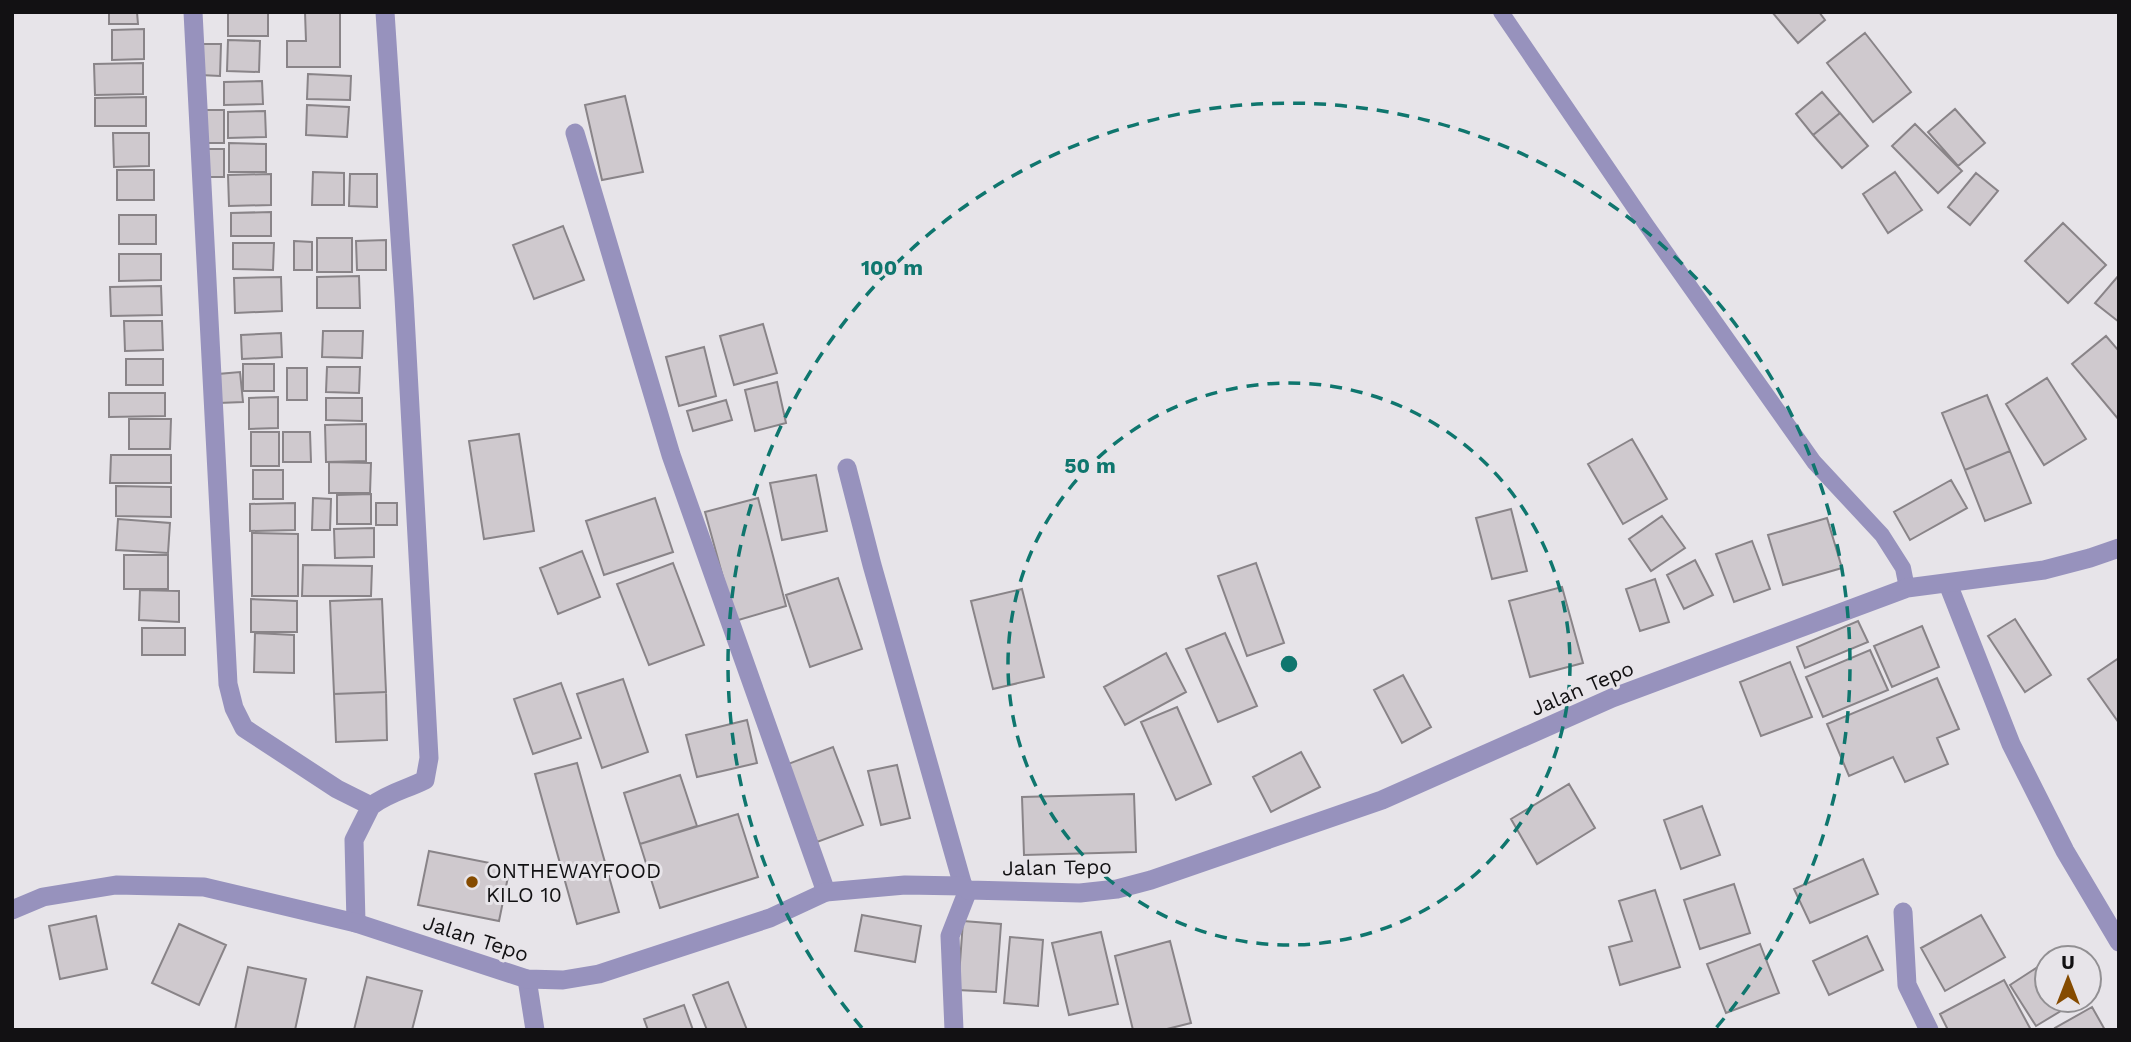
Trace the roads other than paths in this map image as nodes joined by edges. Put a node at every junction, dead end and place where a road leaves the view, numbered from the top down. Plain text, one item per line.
1 (193, 12) edge
2 (384, 12) edge
3 (1501, 12) edge
4 (575, 133) dead end
5 (846, 468) dead end
6 (2119, 548) edge
7 (1948, 584) junction
8 (1907, 588) junction
9 (371, 806) junction
10 (965, 888) junction
11 (826, 892) junction
12 (12, 910) edge
13 (1903, 912) dead end
14 (356, 923) junction
15 (2119, 943) edge
16 (527, 979) junction
17 (535, 1030) edge
18 (954, 1030) edge
19 (1929, 1030) edge

1 - 9 street
2 - 9 street
3 - 8 lane
4 - 11 street
5 - 10 street
6 - 7 street, Jalan Tepo
7 - 8 street, Jalan Tepo
7 - 15 street
8 - 10 street, Jalan Tepo
9 - 14 street
10 - 11 street, Jalan Tepo
10 - 18 street
11 - 16 street, Jalan Tepo
12 - 14 street, Jalan Tepo
13 - 19 street
14 - 16 street, Jalan Tepo
16 - 17 street

